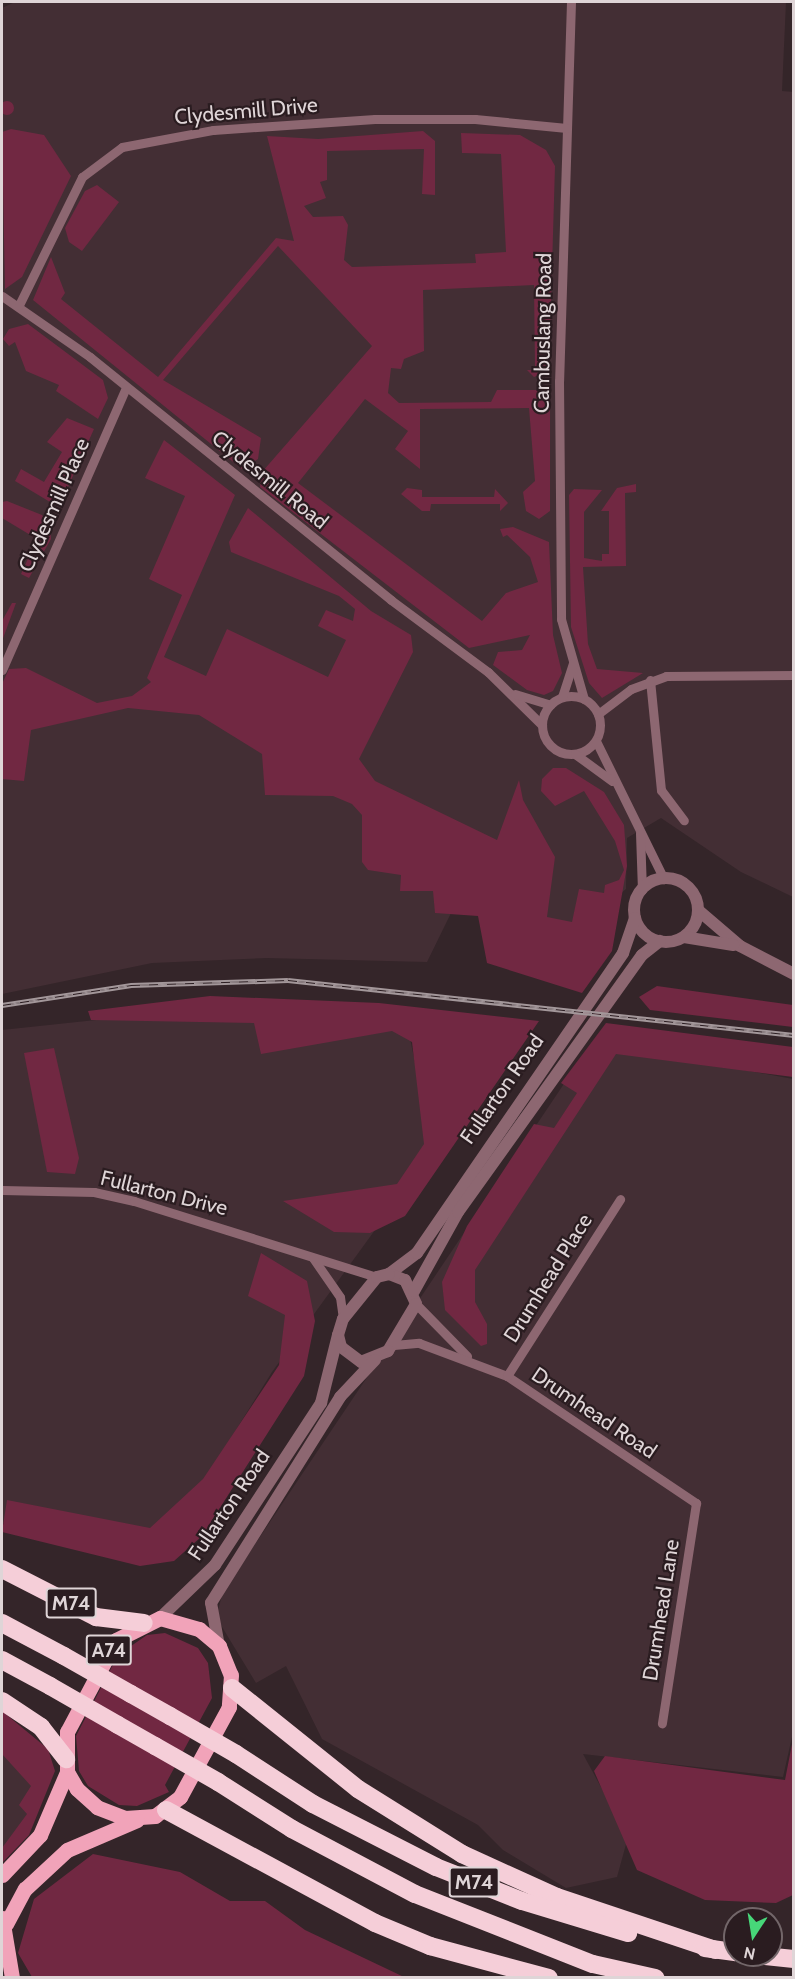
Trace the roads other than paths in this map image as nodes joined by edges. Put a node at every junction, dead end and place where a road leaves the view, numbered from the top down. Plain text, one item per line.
1 (571, 2) edge
2 (567, 128) junction
3 (2, 296) edge
4 (19, 305) junction
5 (126, 387) junction
6 (573, 663) junction
7 (2, 670) edge
8 (794, 675) edge
9 (650, 680) junction
10 (515, 694) junction
11 (562, 697) junction
12 (584, 699) junction
13 (550, 705) junction
14 (598, 714) junction
15 (542, 725) junction
16 (596, 741) junction
17 (575, 754) junction
18 (619, 786) junction
19 (684, 820) dead end
20 (640, 828) junction
21 (663, 879) junction
22 (642, 890) junction
23 (698, 910) junction
24 (636, 918) junction
25 (684, 937) junction
26 (660, 941) junction
27 (740, 946) junction
28 (794, 974) edge
29 (2, 1190) edge
30 (620, 1199) dead end
31 (313, 1258) junction
32 (383, 1276) junction
33 (414, 1291) junction
34 (416, 1305) junction
35 (343, 1319) junction
36 (338, 1335) junction
37 (394, 1345) junction
38 (469, 1358) junction
39 (375, 1360) junction
40 (507, 1376) junction
41 (696, 1503) joint
42 (2, 1569) edge
43 (152, 1621) junction
44 (2, 1623) edge
45 (219, 1646) junction
46 (2, 1660) edge
47 (232, 1688) junction
48 (2, 1701) edge
49 (662, 1723) dead end
50 (67, 1766) junction
51 (166, 1810) junction
52 (140, 1819) junction
53 (2, 1875) edge
54 (4, 1921) edge
55 (2, 1949) edge
56 (716, 1950) junction
57 (723, 1951) edge
58 (12, 1977) edge
59 (549, 1977) edge
60 (655, 1977) edge

1 - 2 street, Cambuslang Road
2 - 4 street, Clydesmill Drive
2 - 6 street, Cambuslang Road
3 - 4 street, Clydesmill Road
4 - 5 street, Clydesmill Road
5 - 7 street, Clydesmill Place
5 - 10 street, Clydesmill Road
6 - 11 street
6 - 12 street, Cambuslang Road
8 - 9 street
9 - 14 street
9 - 19 street
10 - 13 street, Clydesmill Road
10 - 15 street, Clydesmill Road
11 - 12 street
11 - 13 street
12 - 14 street
13 - 15 street
14 - 16 street
15 - 17 street
16 - 17 street
16 - 18 street
17 - 18 street
18 - 20 street
20 - 21 street
20 - 22 street
21 - 22 street
21 - 23 street
22 - 24 street
23 - 25 street
23 - 27 street
24 - 26 street
24 - 32 street, Fullarton Road
25 - 26 street
25 - 27 street
26 - 33 street, Fullarton Road
27 - 28 street
29 - 31 street, Fullarton Drive
30 - 40 street, Drumhead Place
31 - 32 street, Fullarton Drive
31 - 35 street
32 - 33 street
32 - 35 street, Fullarton Road
33 - 34 street
34 - 37 street
34 - 38 street
35 - 36 street, Fullarton Road
36 - 39 street
36 - 43 street, Fullarton Road
37 - 38 street
37 - 39 street, Fullarton Road
38 - 40 street, Drumhead Road
39 - 45 street, Fullarton Road
40 - 41 street, Drumhead Road
41 - 49 street, Drumhead Lane
42 - 43 highway, M74
43 - 45 main road, A74
43 - 50 main road, Fullarton Road / A74
44 - 56 highway, M74, bridge
45 - 47 main road, Fullarton Road
46 - 60 highway, M74, bridge
47 - 51 main road
47 - 56 highway, M74
48 - 50 highway
50 - 52 main road
50 - 53 main road, Fullarton Road / A74
51 - 52 main road
51 - 59 highway
52 - 54 main road
54 - 55 main road
55 - 58 main road
56 - 57 highway, M74

